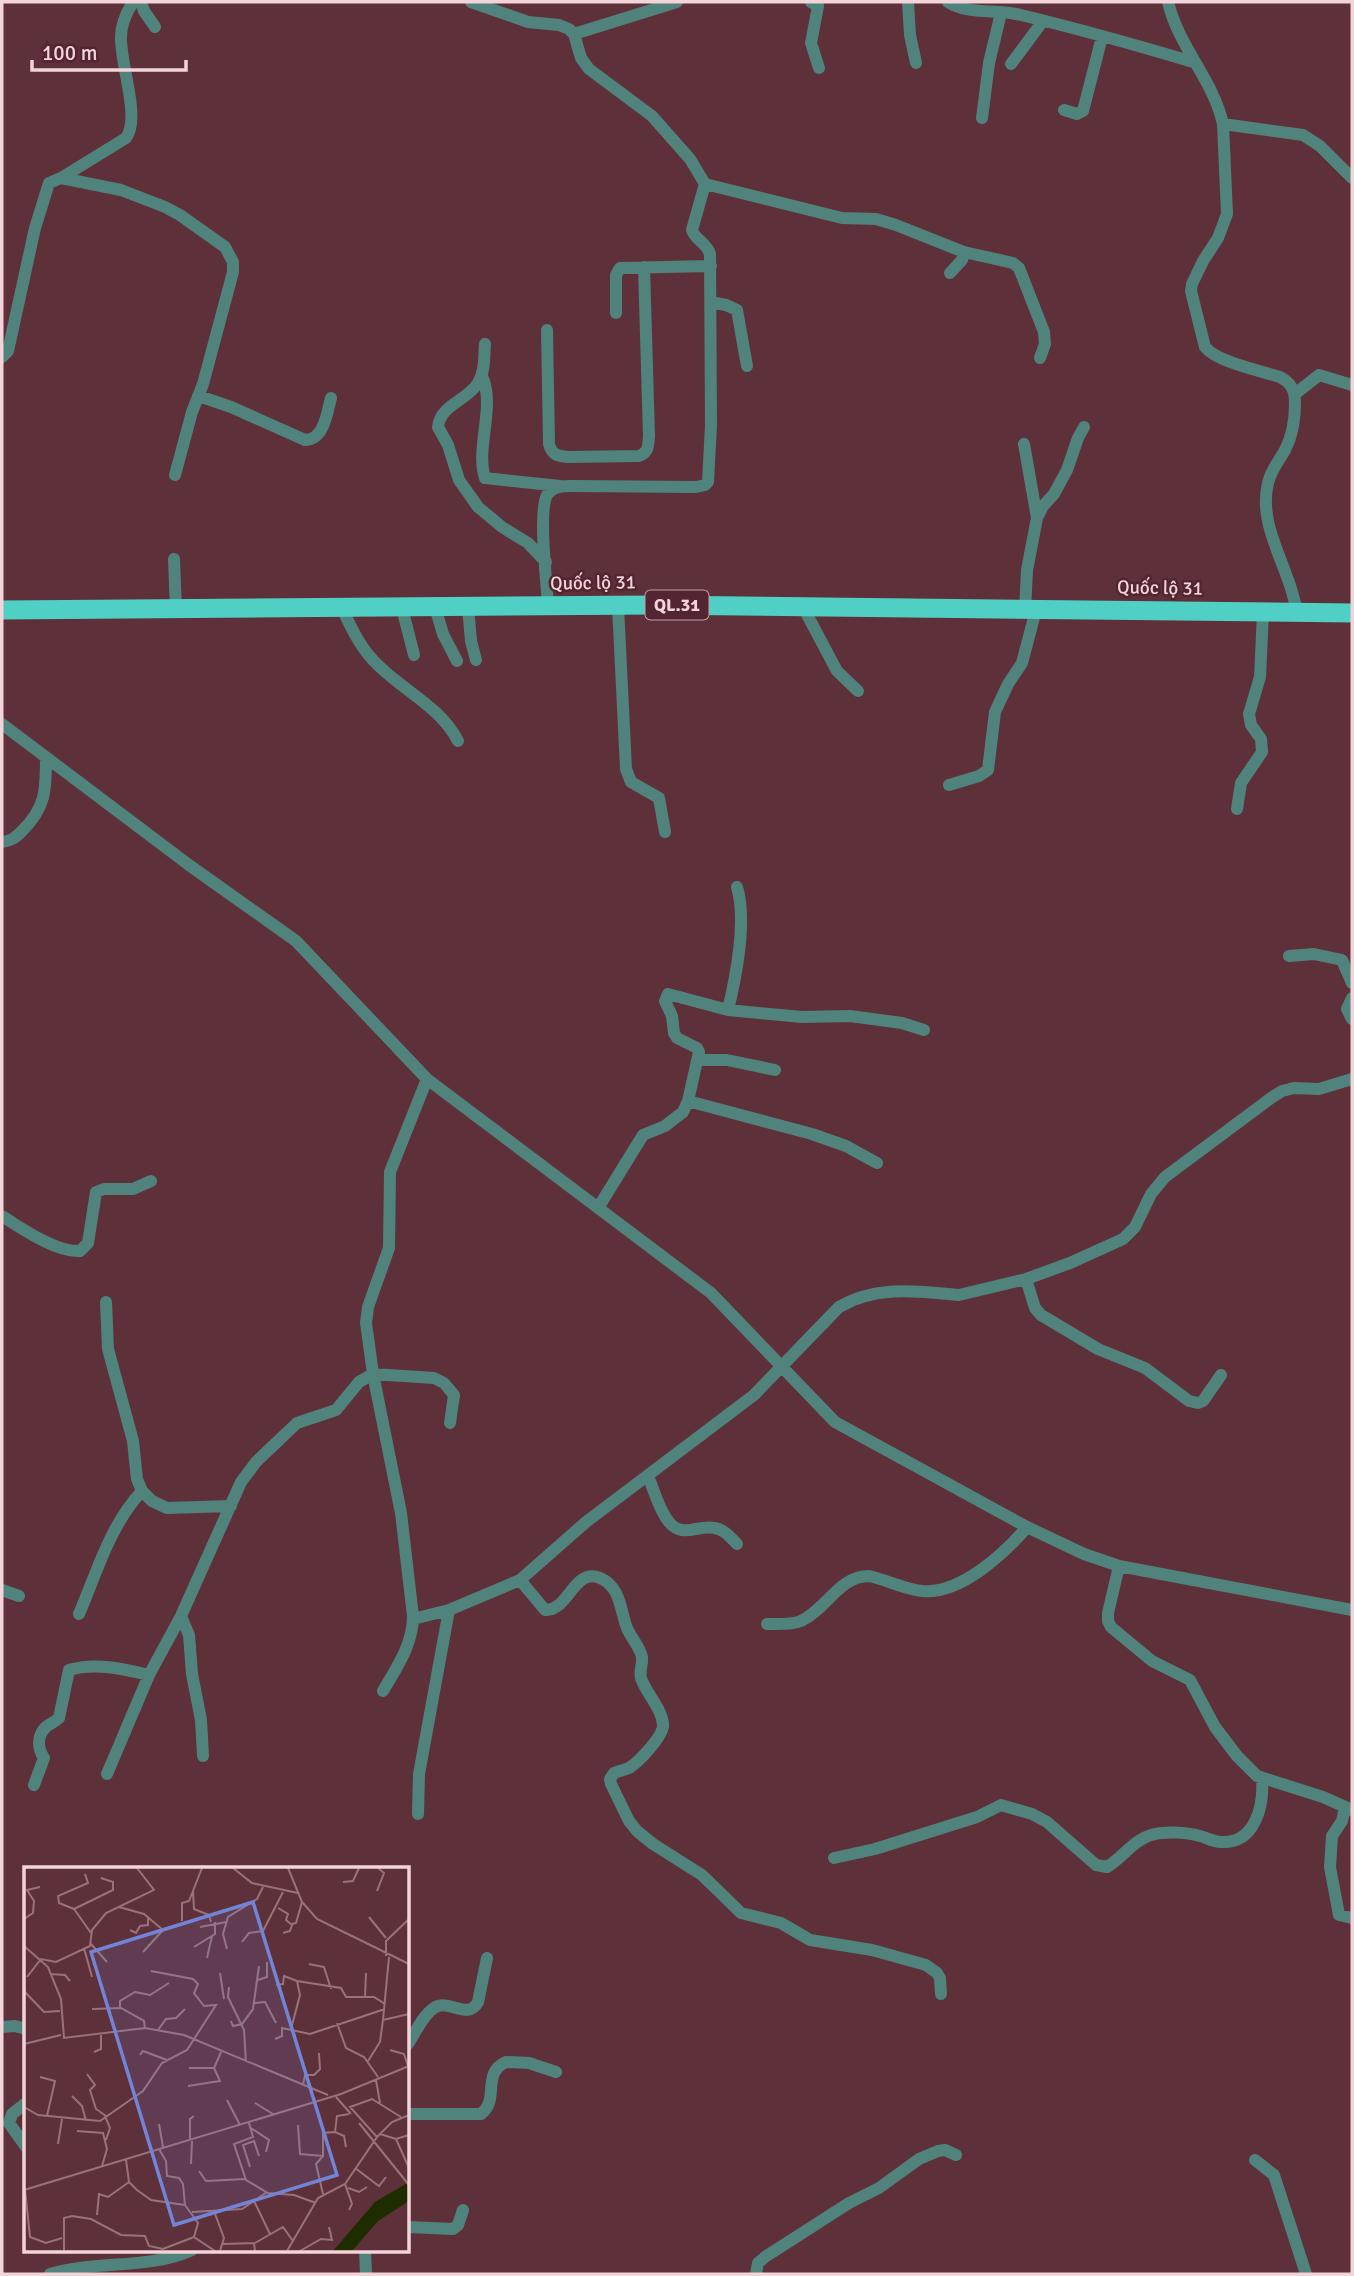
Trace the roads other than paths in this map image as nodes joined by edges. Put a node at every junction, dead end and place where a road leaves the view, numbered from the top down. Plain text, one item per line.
1 (133, 2) edge
2 (141, 2) edge
3 (471, 2) edge
4 (677, 2) edge
5 (811, 2) edge
6 (908, 2) edge
7 (948, 2) edge
8 (1168, 2) edge
9 (1020, 8) edge
10 (1001, 13) junction
11 (1044, 21) junction
12 (155, 27) dead end
13 (575, 34) junction
14 (1102, 37) junction
15 (1193, 62) junction
16 (916, 64) dead end
17 (1011, 64) dead end
18 (820, 68) dead end
19 (1064, 110) dead end
20 (982, 118) dead end
21 (1223, 124) junction
22 (61, 178) junction
23 (1352, 178) edge
24 (705, 184) junction
25 (964, 252) junction
26 (710, 266) junction
27 (644, 267) junction
28 (950, 273) dead end
29 (711, 302) junction
30 (616, 313) dead end
31 (547, 330) dead end
32 (485, 344) dead end
33 (2, 357) edge
34 (1040, 358) dead end
35 (747, 366) dead end
36 (482, 376) junction
37 (1352, 386) edge
38 (1295, 394) junction
39 (199, 396) junction
40 (331, 398) dead end
41 (1084, 427) dead end
42 (1024, 444) dead end
43 (175, 475) dead end
44 (561, 486) junction
45 (1037, 518) junction
46 (174, 559) dead end
47 (545, 562) junction
48 (548, 606) junction
49 (618, 606) junction
50 (436, 607) junction
51 (468, 607) junction
52 (803, 607) junction
53 (342, 608) junction
54 (402, 608) junction
55 (2, 610) edge
56 (176, 610) junction
57 (1032, 612) junction
58 (1263, 613) junction
59 (1298, 613) junction
60 (1352, 613) edge
61 (414, 655) dead end
62 (475, 660) dead end
63 (457, 661) dead end
64 (858, 691) dead end
65 (2, 724) edge
66 (458, 741) dead end
67 (46, 758) junction
68 (948, 785) dead end
69 (1237, 809) dead end
70 (665, 832) dead end
71 (2, 842) edge
72 (737, 887) dead end
73 (1289, 956) dead end
74 (1352, 983) edge
75 (1352, 998) edge
76 (729, 1010) junction
77 (1352, 1019) edge
78 (924, 1030) dead end
79 (698, 1060) junction
80 (775, 1070) dead end
81 (426, 1079) junction
82 (1352, 1079) edge
83 (688, 1101) junction
84 (877, 1163) dead end
85 (151, 1181) dead end
86 (598, 1208) junction
87 (4, 1222) edge
88 (1027, 1279) junction
89 (106, 1302) dead end
90 (783, 1366) junction
91 (373, 1374) junction
92 (1221, 1375) dead end
93 (450, 1423) dead end
94 (648, 1476) junction
95 (142, 1491) junction
96 (231, 1506) junction
97 (1027, 1527) junction
98 (737, 1544) dead end
99 (1119, 1566) junction
100 (520, 1580) junction
101 (2, 1590) edge
102 (19, 1596) dead end
103 (449, 1610) junction
104 (1352, 1611) edge
105 (79, 1614) dead end
106 (181, 1616) junction
107 (413, 1619) junction
108 (767, 1624) dead end
109 (149, 1675) junction
110 (383, 1690) dead end
111 (203, 1756) dead end
112 (107, 1773) dead end
113 (1262, 1779) junction
114 (34, 1784) dead end
115 (1348, 1808) edge
116 (418, 1814) dead end
117 (834, 1858) dead end
118 (1352, 1918) edge
119 (487, 1958) dead end
120 (941, 1994) dead end
121 (2, 2027) edge
122 (24, 2028) edge
123 (410, 2041) edge
124 (556, 2072) dead end
125 (24, 2105) edge
126 (410, 2114) edge
127 (24, 2144) edge
128 (956, 2155) dead end
129 (1255, 2160) dead end
130 (463, 2210) dead end
131 (410, 2227) edge
132 (186, 2252) edge
133 (365, 2252) edge
134 (50, 2274) edge
135 (366, 2274) edge
136 (756, 2274) edge
137 (1306, 2274) edge

1 - 22 street
2 - 12 street
3 - 13 street
4 - 13 street
5 - 18 street
6 - 16 street
7 - 10 street
8 - 15 street
9 - 10 street
9 - 11 street
10 - 20 street
11 - 14 street
11 - 17 street
13 - 24 street
14 - 15 street
14 - 19 street
15 - 21 street
21 - 23 street
21 - 38 street
22 - 33 street
22 - 39 street
24 - 25 street
24 - 26 street
25 - 28 street
25 - 34 street
26 - 27 street
26 - 29 street
27 - 30 street
27 - 31 street
29 - 35 street
29 - 44 street
32 - 36 street
36 - 44 street
36 - 47 street
37 - 38 street
38 - 59 street
39 - 40 street
39 - 43 street
41 - 45 street
42 - 45 street
44 - 47 street
45 - 57 street
46 - 56 street
47 - 48 street
48 - 49 highway, Quốc lộ 31 / QL.31
48 - 51 highway, Quốc lộ 31 / QL.31
49 - 52 highway, Quốc lộ 31 / QL.31
49 - 70 street
50 - 51 highway, Quốc lộ 31 / QL.31
50 - 54 highway, Quốc lộ 31 / QL.31
50 - 63 street
51 - 62 street
52 - 57 highway, Quốc lộ 31 / QL.31
52 - 64 street
53 - 54 highway, Quốc lộ 31 / QL.31
53 - 56 highway, Quốc lộ 31 / QL.31
53 - 66 street
54 - 61 street
55 - 56 highway, Quốc lộ 31 / QL.31
57 - 58 highway, Quốc lộ 31 / QL.31
57 - 68 street
58 - 59 highway, Quốc lộ 31 / QL.31
58 - 69 street
59 - 60 highway, Quốc lộ 31 / QL.31
65 - 67 street
67 - 71 street
67 - 81 street
72 - 76 street
73 - 74 street
75 - 77 street
76 - 78 street
76 - 79 street
79 - 80 street
79 - 83 street
81 - 86 street
81 - 91 street
82 - 88 street
83 - 84 street
83 - 86 street
85 - 87 street
86 - 90 street
88 - 90 street
88 - 92 street
89 - 95 street
90 - 94 street
90 - 97 street
91 - 93 street
91 - 96 street
91 - 107 street
94 - 98 street
94 - 100 street
95 - 96 street
95 - 105 street
96 - 106 street
97 - 99 street
97 - 108 street
99 - 104 street
99 - 113 street
100 - 103 street
100 - 120 street
101 - 102 street
103 - 107 street
103 - 116 street
106 - 109 street
106 - 111 street
107 - 110 street
109 - 112 street
109 - 114 street
113 - 115 street
113 - 117 street
115 - 118 street
119 - 123 street
121 - 122 street
124 - 126 street
125 - 127 street
128 - 136 street
129 - 137 street
130 - 131 street
132 - 134 street
133 - 135 street

